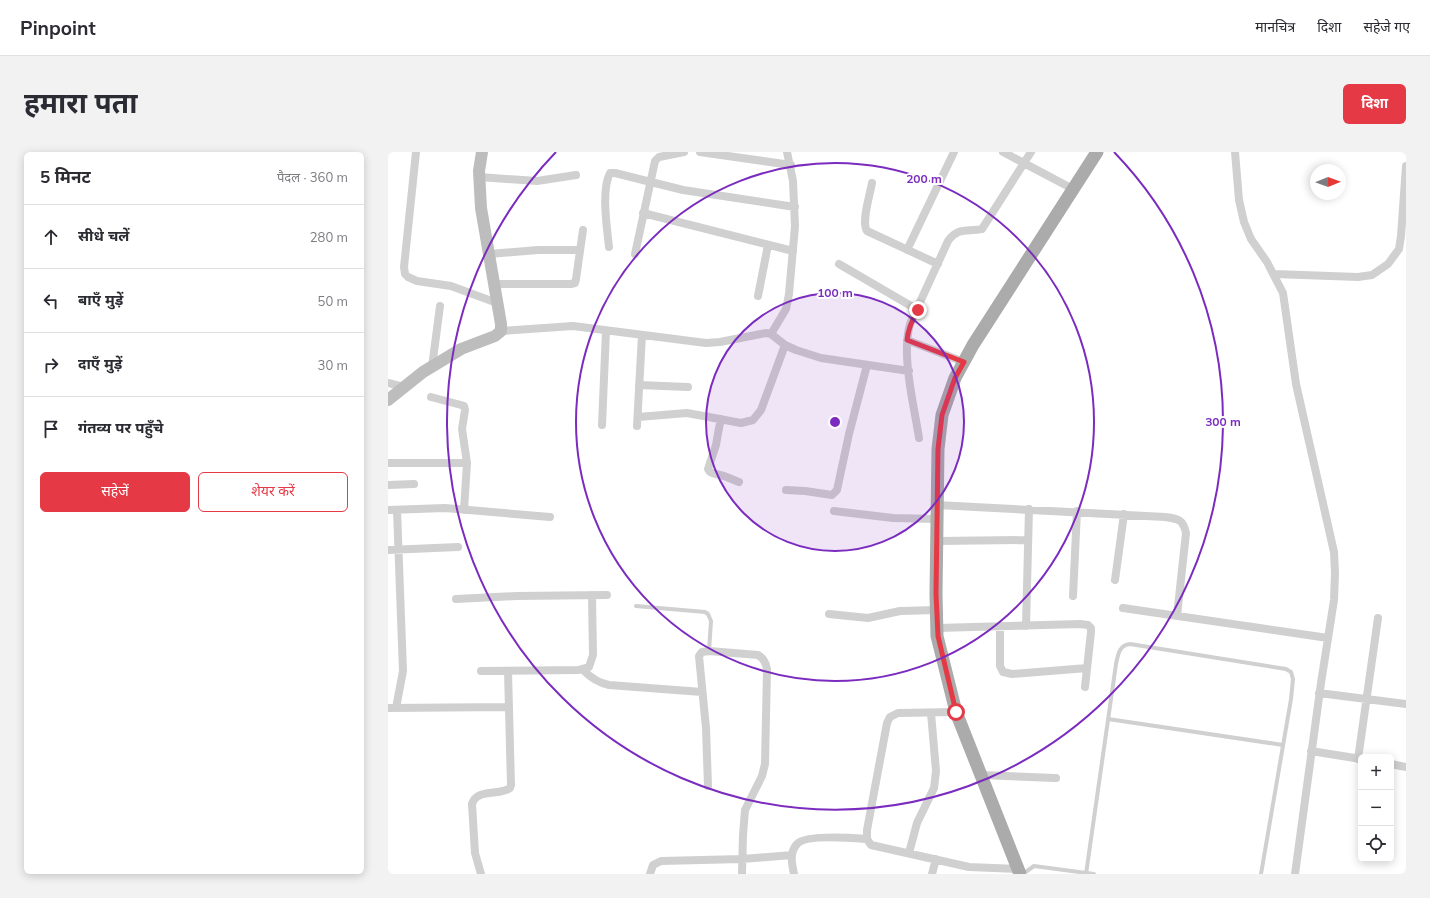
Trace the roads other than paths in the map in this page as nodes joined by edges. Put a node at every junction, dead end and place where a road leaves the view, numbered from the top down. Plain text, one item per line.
1 (416, 152) edge
2 (482, 152) edge
3 (684, 152) edge
4 (700, 152) edge
5 (786, 152) edge
6 (954, 152) edge
7 (1003, 152) edge
8 (1032, 152) edge
9 (1097, 152) edge
10 (1235, 152) edge
11 (713, 153) edge
12 (754, 156) edge
13 (1024, 164) junction
14 (790, 165) junction
15 (1406, 166) edge
16 (576, 175) dead end
17 (480, 177) junction
18 (650, 182) junction
19 (872, 183) dead end
20 (1073, 189) junction
21 (795, 207) junction
22 (644, 213) junction
23 (583, 230) dead end
24 (768, 245) junction
25 (609, 247) dead end
26 (580, 250) junction
27 (907, 250) junction
28 (793, 251) junction
29 (489, 254) junction
30 (635, 254) dead end
31 (839, 264) dead end
32 (938, 264) junction
33 (1274, 274) junction
34 (494, 284) junction
35 (758, 296) dead end
36 (497, 303) junction
37 (440, 306) dead end
38 (918, 310) junction
39 (501, 331) junction
40 (606, 331) junction
41 (771, 334) junction
42 (642, 335) junction
43 (907, 340) junction
44 (786, 345) junction
45 (964, 362) junction
46 (867, 365) junction
47 (432, 366) junction
48 (909, 370) junction
49 (388, 383) edge
50 (639, 385) junction
51 (404, 387) junction
52 (688, 387) dead end
53 (430, 397) dead end
54 (388, 400) edge
55 (721, 419) junction
56 (602, 425) dead end
57 (919, 438) dead end
58 (388, 463) edge
59 (467, 463) junction
60 (739, 482) dead end
61 (414, 484) dead end
62 (388, 485) edge
63 (786, 490) dead end
64 (937, 505) junction
65 (1029, 509) junction
66 (388, 510) edge
67 (398, 510) junction
68 (464, 510) junction
69 (834, 511) dead end
70 (1078, 511) junction
71 (1124, 514) junction
72 (550, 517) dead end
73 (937, 519) junction
74 (1028, 540) junction
75 (937, 541) junction
76 (458, 547) dead end
77 (388, 550) edge
78 (398, 550) junction
79 (1115, 580) dead end
80 (592, 595) junction
81 (607, 595) dead end
82 (1073, 596) dead end
83 (456, 599) dead end
84 (636, 606) dead end
85 (1124, 608) dead end
86 (937, 610) junction
87 (829, 614) dead end
88 (1177, 616) junction
89 (1378, 618) dead end
90 (1000, 626) junction
91 (1026, 626) junction
92 (937, 628) junction
93 (1328, 638) junction
94 (709, 651) junction
95 (1087, 668) junction
96 (583, 670) junction
97 (481, 671) dead end
98 (508, 671) junction
99 (1085, 687) dead end
100 (702, 692) junction
101 (1319, 693) junction
102 (1366, 699) junction
103 (1406, 704) edge
104 (509, 707) junction
105 (392, 708) edge
106 (956, 712) junction
107 (931, 713) junction
108 (1108, 720) junction
109 (1283, 745) junction
110 (1311, 751) junction
111 (1360, 754) edge
112 (1358, 759) edge
113 (1394, 765) edge
114 (1406, 767) edge
115 (981, 775) junction
116 (1056, 778) dead end
117 (708, 786) dead end
118 (867, 839) junction
119 (909, 853) junction
120 (792, 855) junction
121 (742, 859) junction
122 (936, 859) junction
123 (1024, 872) edge
124 (1086, 873) edge
125 (481, 874) edge
126 (650, 874) edge
127 (742, 874) edge
128 (794, 874) edge
129 (932, 874) edge
130 (1094, 874) edge
131 (1261, 874) edge
132 (1295, 874) edge

1 - 36 street
2 - 17 street
3 - 18 street
4 - 11 street
5 - 14 street
6 - 27 street
7 - 13 street
8 - 13 street
9 - 20 main road
10 - 33 street
11 - 12 street
12 - 14 street
13 - 20 street
13 - 32 street
14 - 21 street
15 - 33 street
16 - 17 street
17 - 29 street
18 - 21 street
18 - 22 street
18 - 25 street
19 - 27 street
20 - 45 main road
21 - 28 street
22 - 24 street
22 - 30 street
23 - 26 street
24 - 28 street
24 - 35 street
26 - 29 street
26 - 34 street
27 - 32 street
28 - 41 street
29 - 34 street
31 - 38 street
32 - 38 street
33 - 93 street
34 - 36 street
36 - 39 street
37 - 47 street
38 - 43 street
39 - 40 street
39 - 47 street
40 - 42 street
40 - 56 street
41 - 42 street
41 - 44 street
42 - 50 street
43 - 45 street
43 - 48 street
44 - 46 street
44 - 55 street
45 - 64 main road
46 - 48 street
46 - 63 street
47 - 51 street
48 - 57 street
49 - 51 street
50 - 52 street
50 - 55 street
51 - 54 street
53 - 59 street
55 - 60 street
58 - 59 street
59 - 68 street
61 - 62 street
64 - 65 street
64 - 73 main road
65 - 70 street
65 - 74 street
66 - 67 street
67 - 68 street
67 - 78 street
68 - 72 street
69 - 73 street
70 - 71 street
70 - 82 street
71 - 79 street
71 - 88 street
73 - 75 main road
74 - 75 street
74 - 91 street
75 - 86 main road
76 - 78 street
77 - 78 street
78 - 105 street
80 - 81 street
80 - 83 street
80 - 96 street
84 - 94 lane
85 - 88 street
86 - 87 street
86 - 92 main road
88 - 93 street
89 - 102 street
90 - 91 street
90 - 92 street
90 - 95 street
91 - 95 street
92 - 106 main road
93 - 101 street
94 - 100 street
94 - 121 street
95 - 99 street
96 - 98 street
96 - 100 street
97 - 98 street
98 - 104 street
100 - 117 street
101 - 102 street
101 - 110 street
102 - 103 street
102 - 111 street
104 - 105 street
104 - 125 street
106 - 107 street
106 - 115 main road
107 - 118 street
107 - 119 street
108 - 109 lane
108 - 109 lane
108 - 124 lane
109 - 131 lane
110 - 112 street
110 - 132 street
113 - 114 street
115 - 116 street
115 - 123 main road
118 - 119 street
118 - 120 street
119 - 122 street
120 - 121 street
120 - 128 street
121 - 126 street
121 - 127 street
122 - 123 street
122 - 129 street
123 - 124 lane
124 - 130 lane

